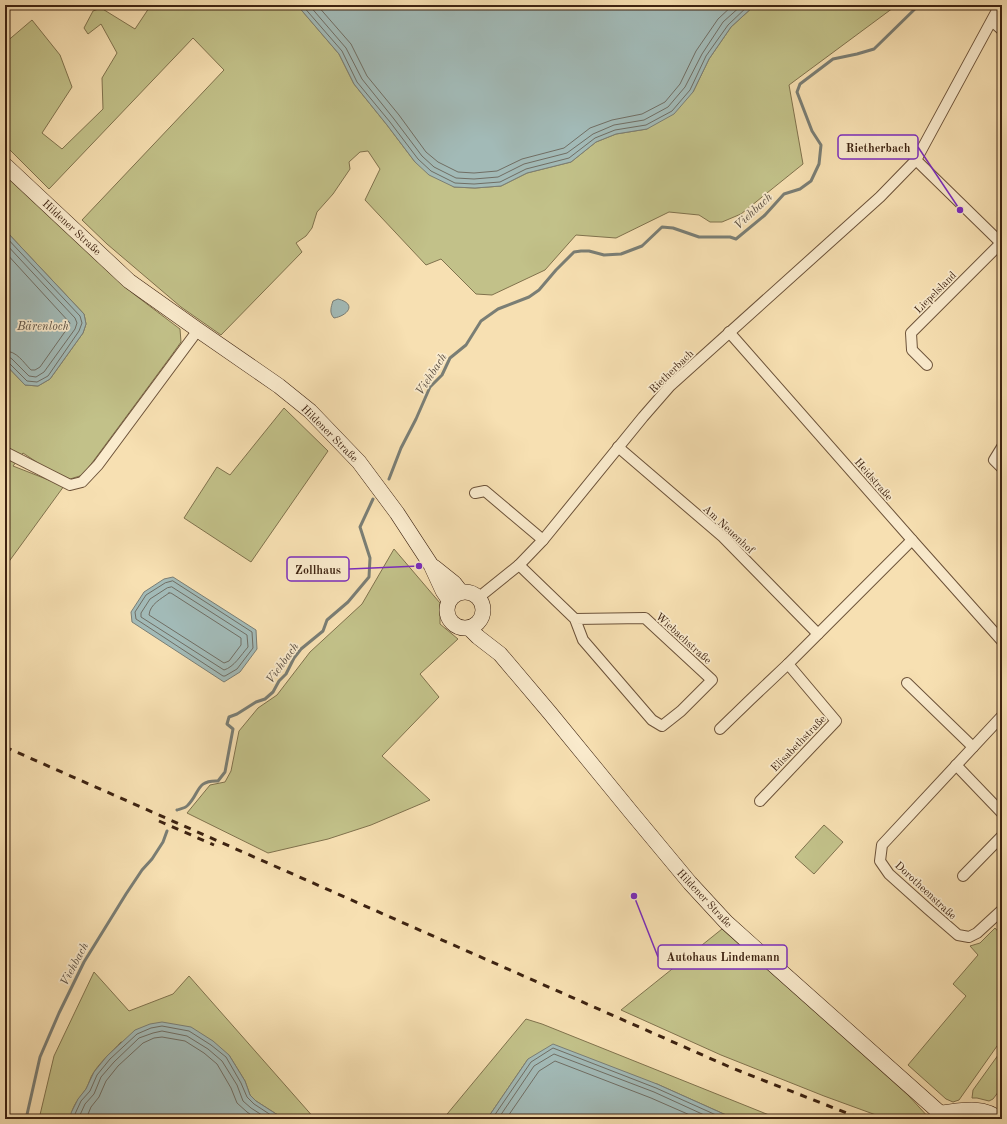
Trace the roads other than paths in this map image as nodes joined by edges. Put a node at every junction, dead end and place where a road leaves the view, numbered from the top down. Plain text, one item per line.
1 (1000, 5) edge
2 (992, 21) junction
3 (1002, 30) edge
4 (916, 160) junction
5 (5, 165) edge
6 (1002, 243) edge
7 (198, 330) junction
8 (729, 332) junction
9 (926, 365) dead end
10 (618, 447) junction
11 (1002, 447) edge
12 (5, 452) edge
13 (1002, 468) edge
14 (474, 494) dead end
15 (543, 540) junction
16 (912, 540) junction
17 (518, 565) junction
18 (455, 596) junction
19 (478, 598) junction
20 (575, 620) junction
21 (475, 623) junction
22 (818, 634) junction
23 (1002, 641) edge
24 (788, 664) junction
25 (907, 683) dead end
26 (1002, 716) edge
27 (720, 729) dead end
28 (973, 746) junction
29 (956, 765) junction
30 (760, 801) dead end
31 (1002, 813) edge
32 (1002, 836) edge
33 (963, 876) dead end
34 (1002, 910) edge
35 (943, 1116) edge
36 (999, 1119) edge

1 - 2 street, Rietherbach
2 - 3 street
2 - 4 street, Rietherbach
4 - 6 street
4 - 8 street, Rietherbach
5 - 7 main road, Hildener Straße
6 - 9 street, Liepelsland
7 - 12 street
7 - 18 main road, Hildener Straße
8 - 10 street, Rietherbach
8 - 16 street, Heidstraße
10 - 15 street, Rietherbach
10 - 22 street, Am Neuenhof
11 - 13 street
14 - 15 street
15 - 17 street, Rietherbach
16 - 22 street
16 - 23 street, Heidstraße
17 - 19 street, Rietherbach
17 - 20 street, Wiebachstraße
18 - 19 main road
18 - 21 main road
19 - 21 main road
20 - 20 street, Wiebachstraße
21 - 35 main road, Hildener Straße
22 - 24 street
24 - 27 street
24 - 30 street, Elisabethstraße
25 - 28 street
26 - 28 street, Dorotheenstraße
28 - 29 street, Dorotheenstraße
29 - 31 street
29 - 34 street, Dorotheenstraße
32 - 33 street
35 - 36 main road, Hildener Straße

